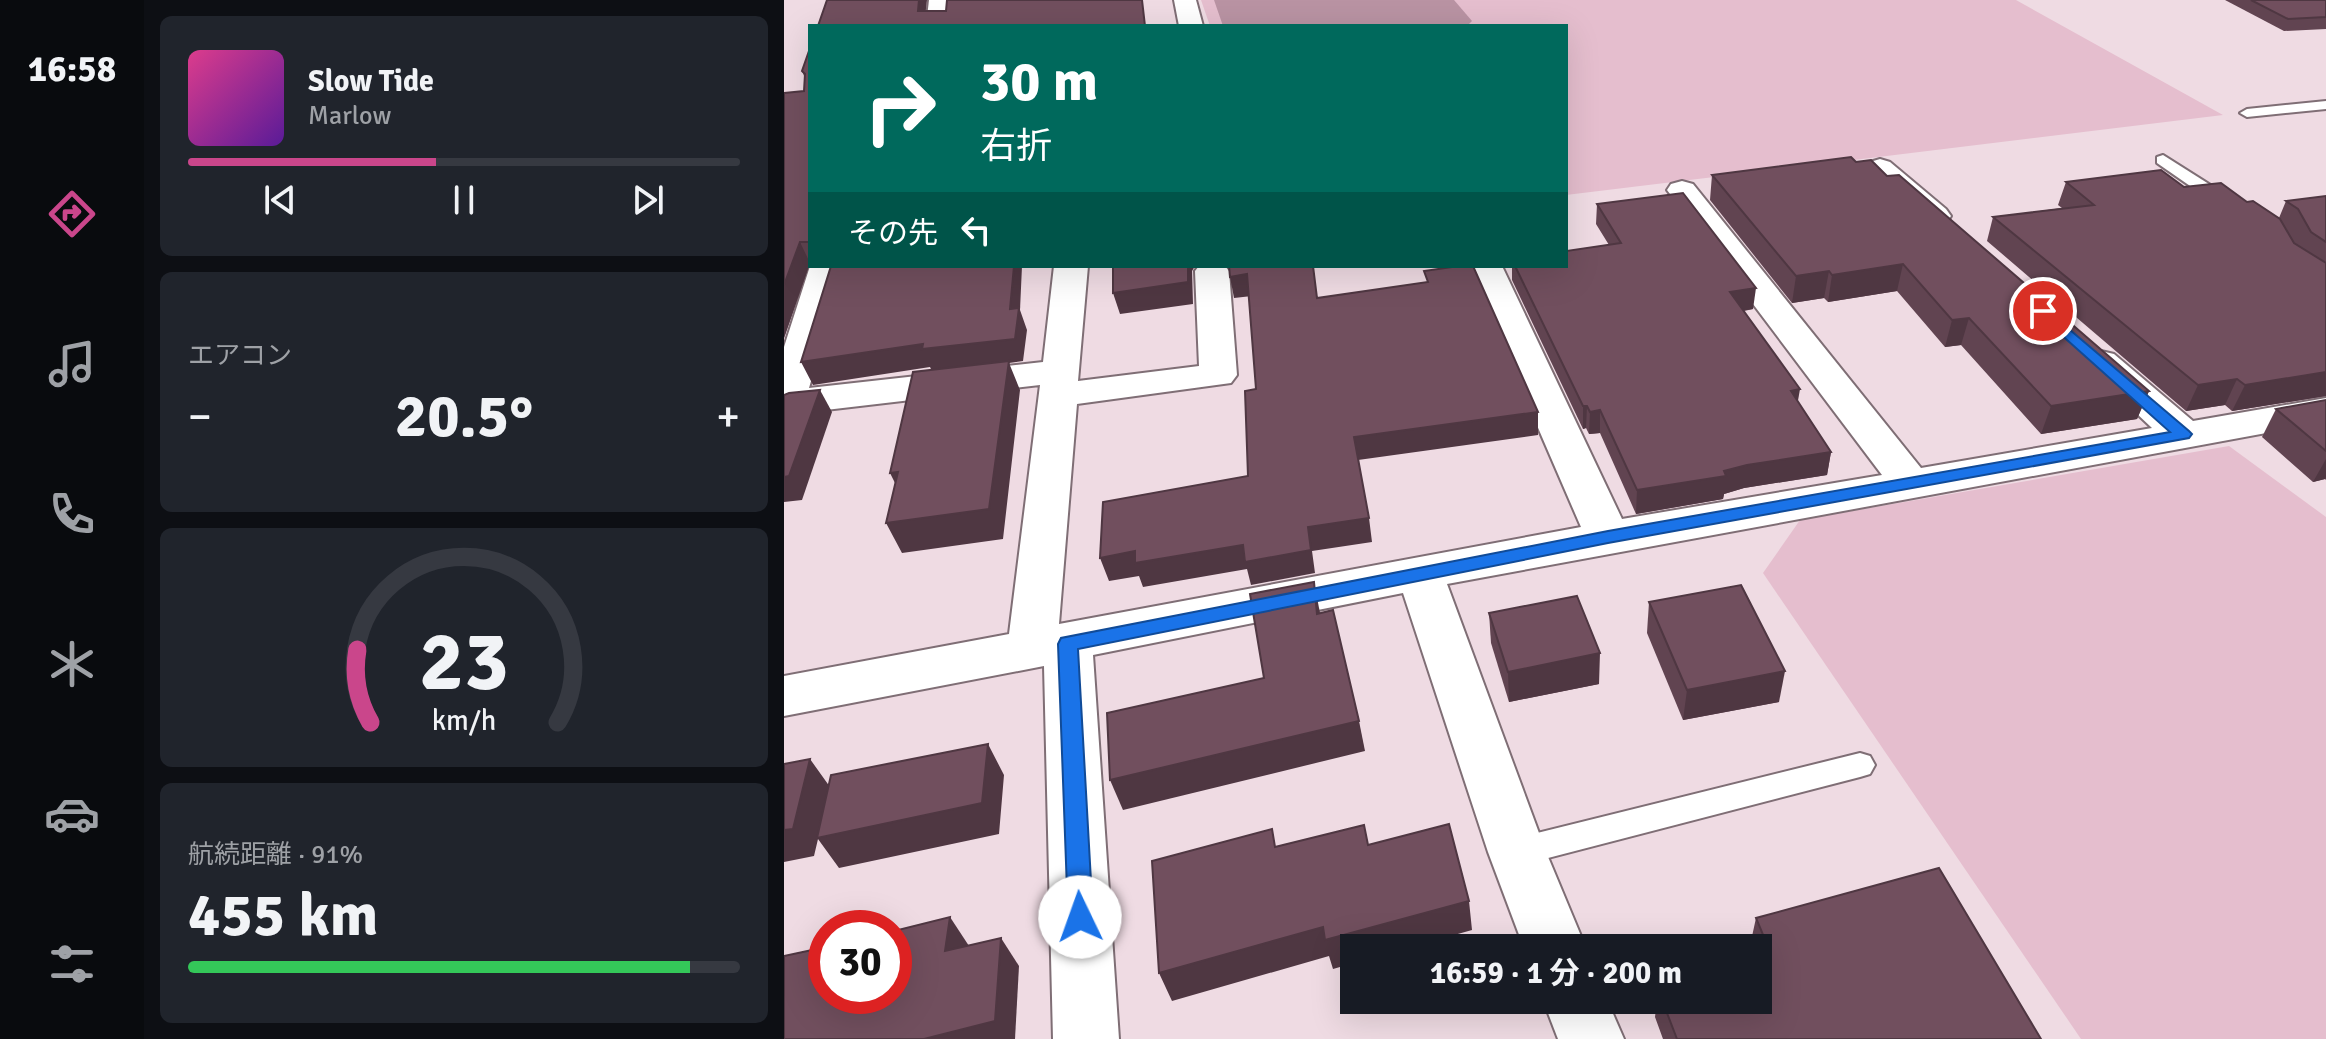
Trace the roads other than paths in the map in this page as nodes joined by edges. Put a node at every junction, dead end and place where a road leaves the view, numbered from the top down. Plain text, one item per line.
1 (940, 0) edge
2 (1185, 0) edge
3 (938, 24) edge
4 (1191, 24) edge
5 (2326, 105) edge
6 (2247, 113) dead end
7 (2163, 160) dead end
8 (1880, 168) edge
9 (1682, 190) edge
10 (2240, 212) edge
11 (1962, 239) edge
12 (826, 268) edge
13 (1071, 268) edge
14 (1486, 268) edge
15 (1212, 271) dead end
16 (2078, 342) edge
17 (1059, 383) junction
18 (785, 406) edge
19 (2326, 410) edge
20 (2183, 434) junction
21 (1910, 482) junction
22 (1608, 537) junction
23 (1420, 574) junction
24 (1050, 647) junction
25 (784, 696) edge
26 (1860, 765) dead end
27 (1517, 852) junction
28 (1549, 934) edge
29 (1581, 1014) edge
30 (1086, 1039) edge
31 (1591, 1039) edge

1 - 3 street
2 - 4 street
5 - 6 lane
7 - 10 lane
8 - 11 street
9 - 21 street
12 - 18 street
13 - 17 street
14 - 22 street
15 - 17 street
16 - 20 street
17 - 18 street
17 - 24 street
19 - 20 street
20 - 21 street
21 - 22 street
22 - 23 street
23 - 24 street
23 - 27 street
24 - 25 street
24 - 30 street
26 - 27 lane
27 - 28 street
29 - 31 street

